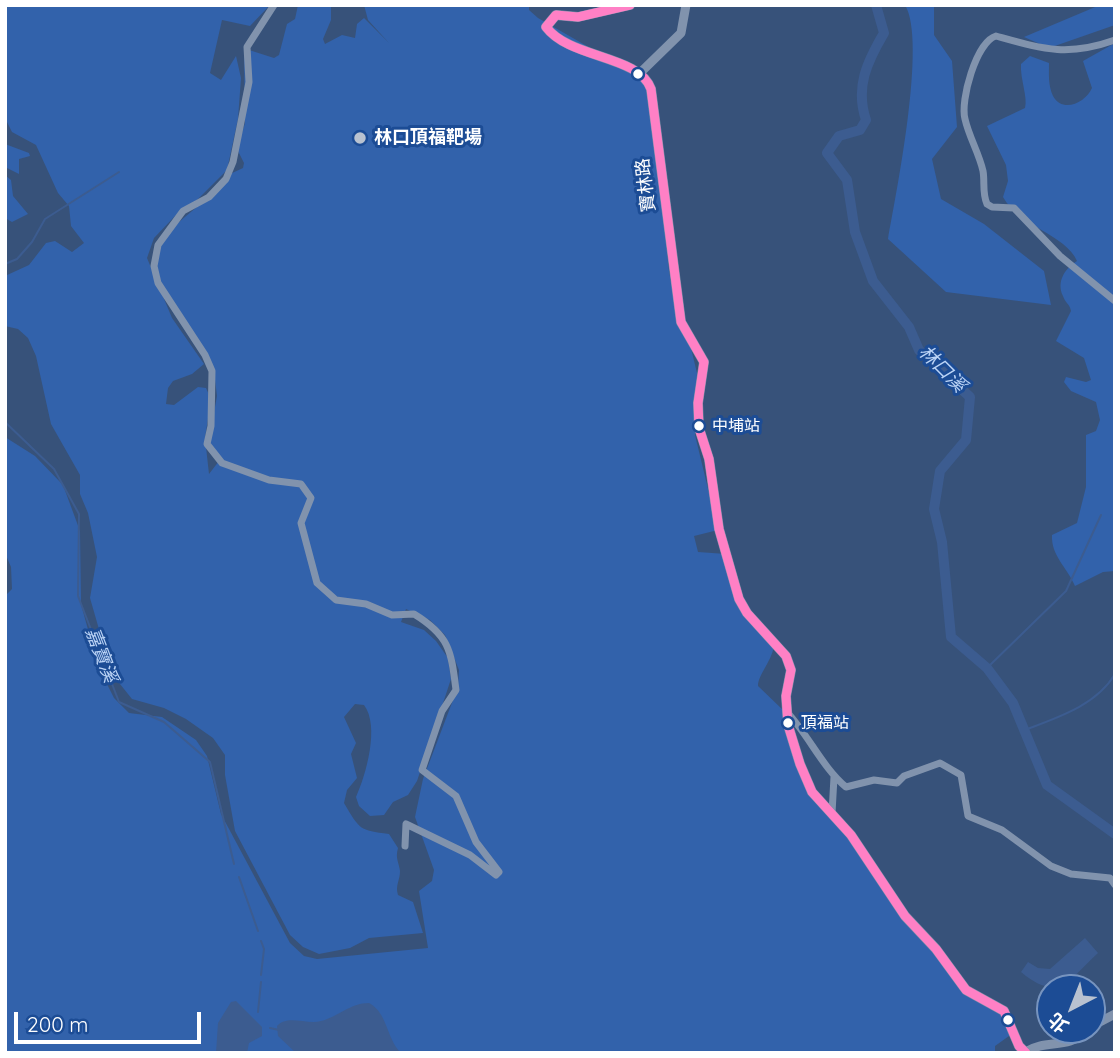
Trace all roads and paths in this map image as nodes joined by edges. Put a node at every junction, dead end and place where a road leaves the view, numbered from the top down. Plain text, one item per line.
1 (274, 5) edge
2 (630, 5) edge
3 (686, 5) edge
4 (1115, 40) edge
5 (641, 72) junction
6 (1115, 302) edge
7 (786, 711) junction
8 (834, 777) junction
9 (832, 813) junction
10 (405, 846) dead end
11 (1115, 885) edge
12 (1067, 1044) edge
13 (1026, 1052) edge

1 - 10 street
2 - 5 main road
3 - 5 street
4 - 6 street
5 - 7 main road, 寶林路
7 - 8 street
7 - 9 main road, 寶林路
8 - 9 street
8 - 11 street
9 - 13 main road, 寶林路
12 - 13 street

